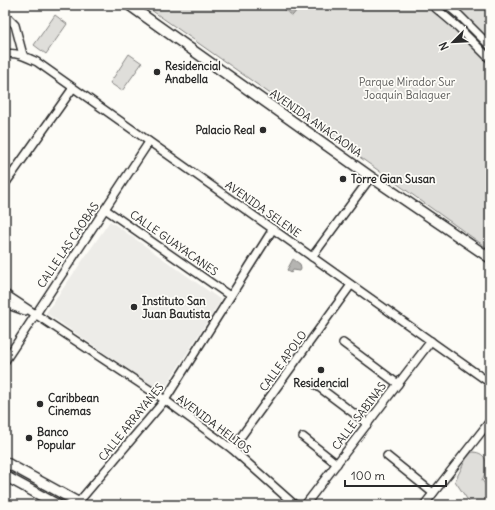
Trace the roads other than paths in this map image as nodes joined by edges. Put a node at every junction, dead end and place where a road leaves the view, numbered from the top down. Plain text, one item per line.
1 (129, 5) edge
2 (432, 5) edge
3 (447, 5) edge
4 (5, 15) edge
5 (490, 46) edge
6 (5, 54) edge
7 (23, 55) junction
8 (490, 59) edge
9 (73, 88) junction
10 (150, 142) junction
11 (371, 177) junction
12 (5, 184) edge
13 (105, 209) junction
14 (273, 230) junction
15 (312, 257) junction
16 (490, 258) edge
17 (351, 285) junction
18 (5, 294) edge
19 (230, 296) junction
20 (5, 304) edge
21 (35, 315) junction
22 (431, 341) junction
23 (342, 343) dead end
24 (5, 361) edge
25 (490, 383) edge
26 (398, 384) junction
27 (316, 385) dead end
28 (164, 400) junction
29 (490, 420) edge
30 (368, 424) junction
31 (303, 437) dead end
32 (232, 449) junction
33 (387, 456) dead end
34 (5, 462) edge
35 (337, 464) junction
36 (5, 476) edge
37 (433, 493) junction
38 (79, 504) edge
39 (58, 505) edge
40 (295, 505) edge
41 (305, 505) edge
42 (424, 505) edge

1 - 11 main road, AVENIDA ANACAONA
2 - 8 street
3 - 5 street
4 - 7 street
6 - 7 street, AVENIDA SELENE
7 - 9 street, AVENIDA SELENE
9 - 10 street, AVENIDA SELENE
9 - 12 street
10 - 13 street, CALLE LAS CAOBAS
10 - 14 street, AVENIDA SELENE
11 - 15 street
11 - 16 main road, AVENIDA ANACAONA
13 - 19 street, CALLE GUAYACANES
13 - 21 street, CALLE LAS CAOBAS
14 - 15 street, AVENIDA SELENE
14 - 19 street, CALLE ARRAYANES
15 - 17 street, AVENIDA SELENE
17 - 22 street, AVENIDA SELENE
17 - 32 street, CALLE APOLO
18 - 21 street, AVENIDA HELIOS
19 - 28 street, CALLE ARRAYANES
20 - 21 street, AVENIDA HELIOS
21 - 24 street, CALLE LAS CAOBAS
21 - 28 street, AVENIDA HELIOS
22 - 25 street, AVENIDA SELENE
22 - 26 street, CALLE SABINAS
23 - 26 street
26 - 30 street, CALLE SABINAS
27 - 30 street
28 - 32 street, AVENIDA HELIOS
28 - 38 street, CALLE ARRAYANES
29 - 37 street
30 - 35 street, CALLE SABINAS
31 - 35 street
32 - 40 street, AVENIDA HELIOS
33 - 37 street
34 - 38 main road
35 - 41 street, CALLE SABINAS
36 - 39 main road
37 - 42 street

